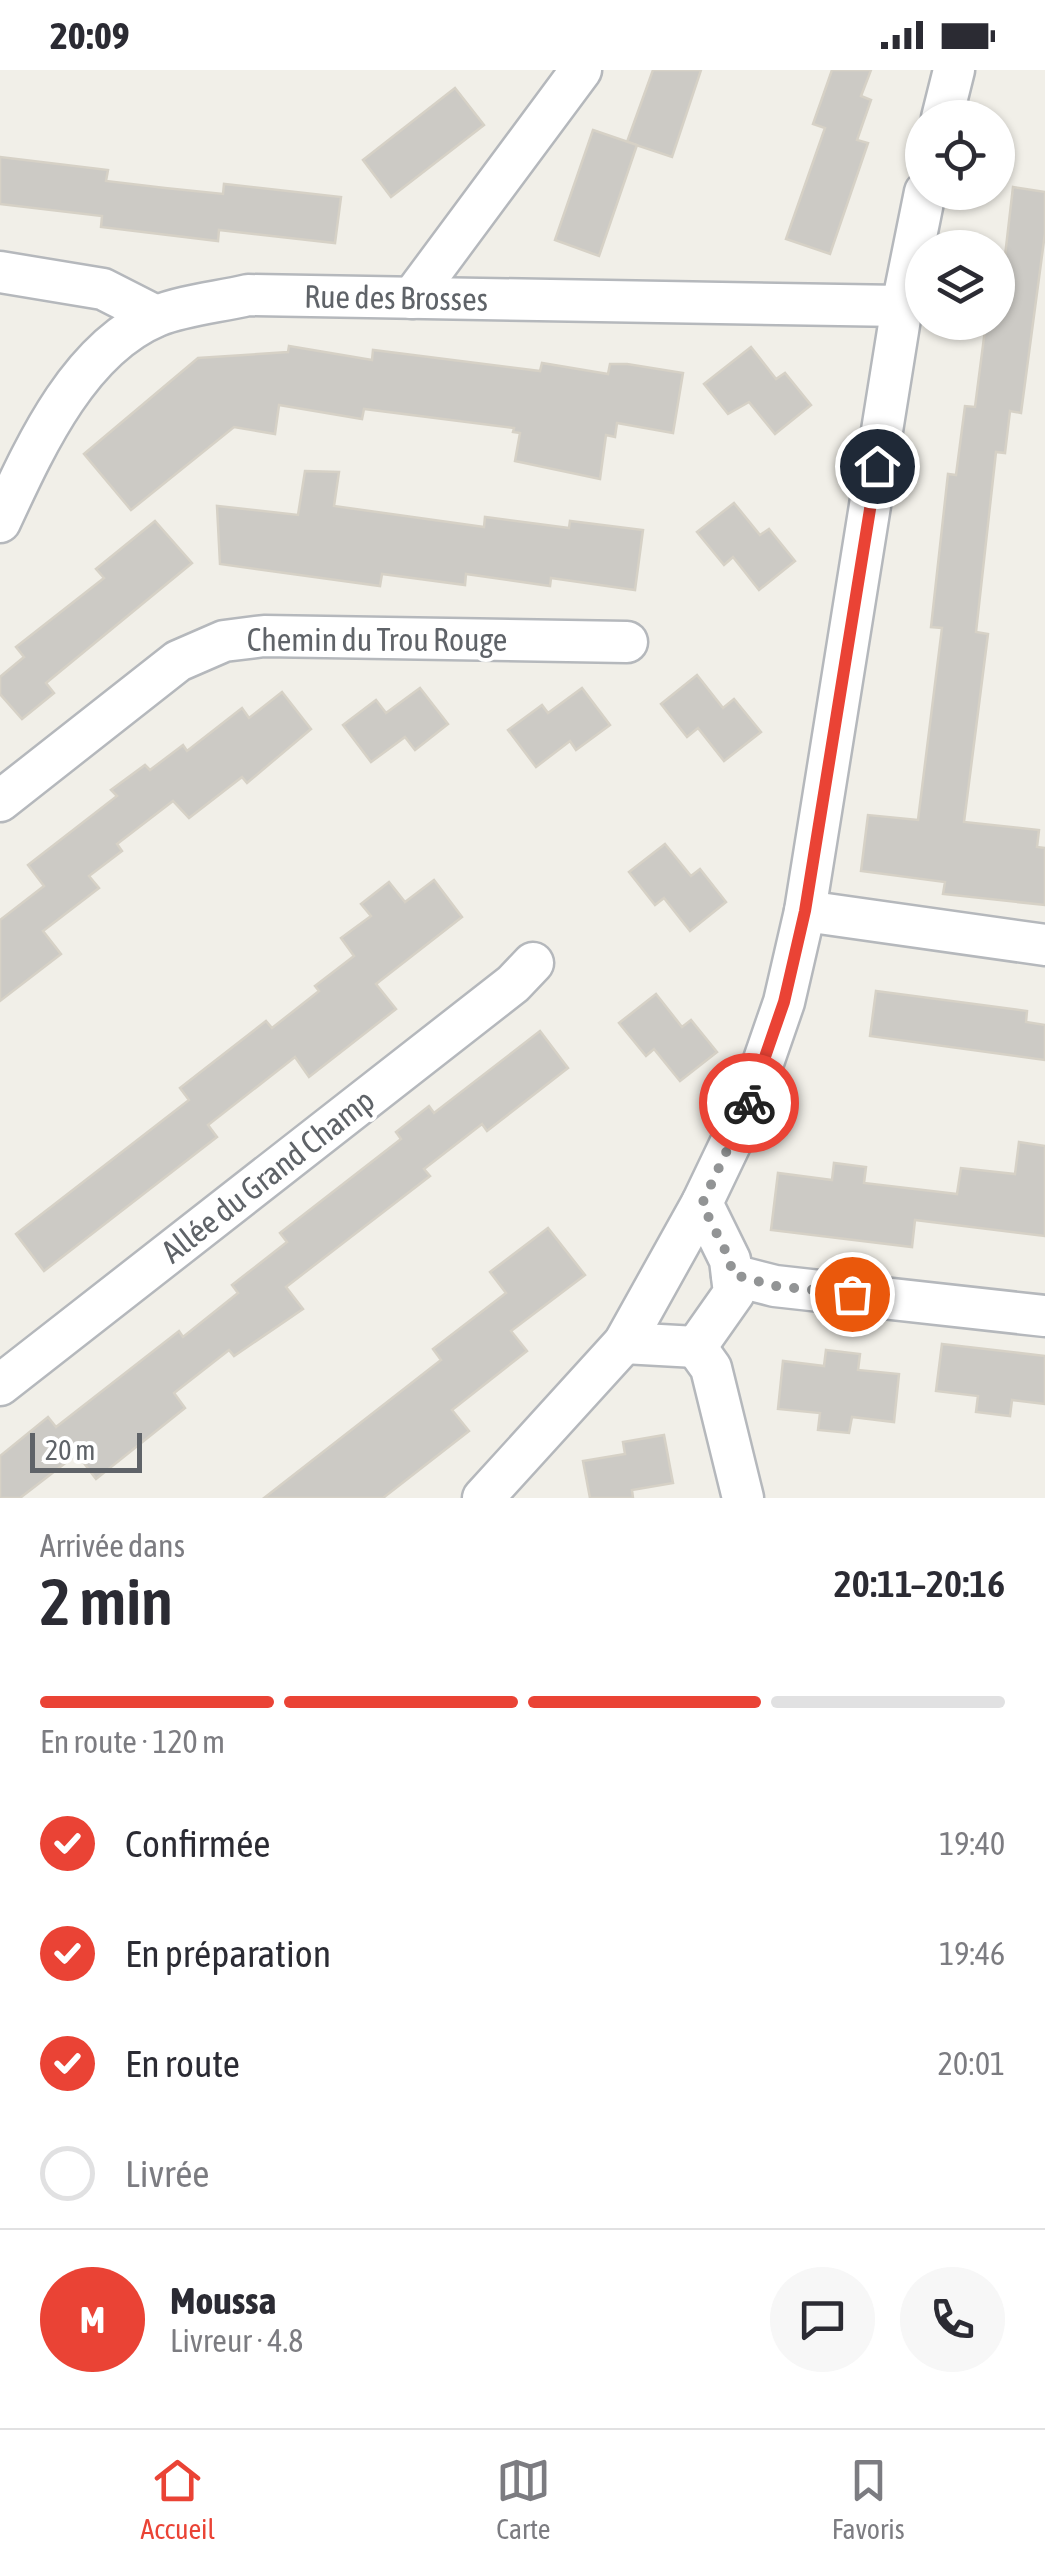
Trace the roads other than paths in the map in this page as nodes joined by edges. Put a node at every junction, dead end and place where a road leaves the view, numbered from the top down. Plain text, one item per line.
1 (581, 70) edge
2 (954, 70) edge
3 (946, 100) edge
4 (921, 210) edge
5 (0, 272) edge
6 (412, 298) junction
7 (902, 306) junction
8 (156, 316) junction
9 (0, 522) edge
10 (627, 642) dead end
11 (0, 801) edge
12 (805, 911) junction
13 (1045, 945) edge
14 (533, 964) dead end
15 (702, 1204) junction
16 (732, 1274) junction
17 (1045, 1316) edge
18 (624, 1343) junction
19 (696, 1346) junction
20 (0, 1385) edge
21 (482, 1498) edge
22 (743, 1498) edge

1 - 6 street
2 - 3 street
4 - 7 street
5 - 8 street
6 - 7 street, Rue des Brosses
6 - 8 street, Rue des Brosses
7 - 12 street
8 - 9 street, Rue des Brosses
10 - 11 street, Chemin du Trou Rouge
12 - 13 street
12 - 15 street
14 - 20 street, Allée du Grand Champ
15 - 16 street
15 - 18 street
16 - 17 street
16 - 19 street
18 - 19 street
18 - 21 street
19 - 22 street

